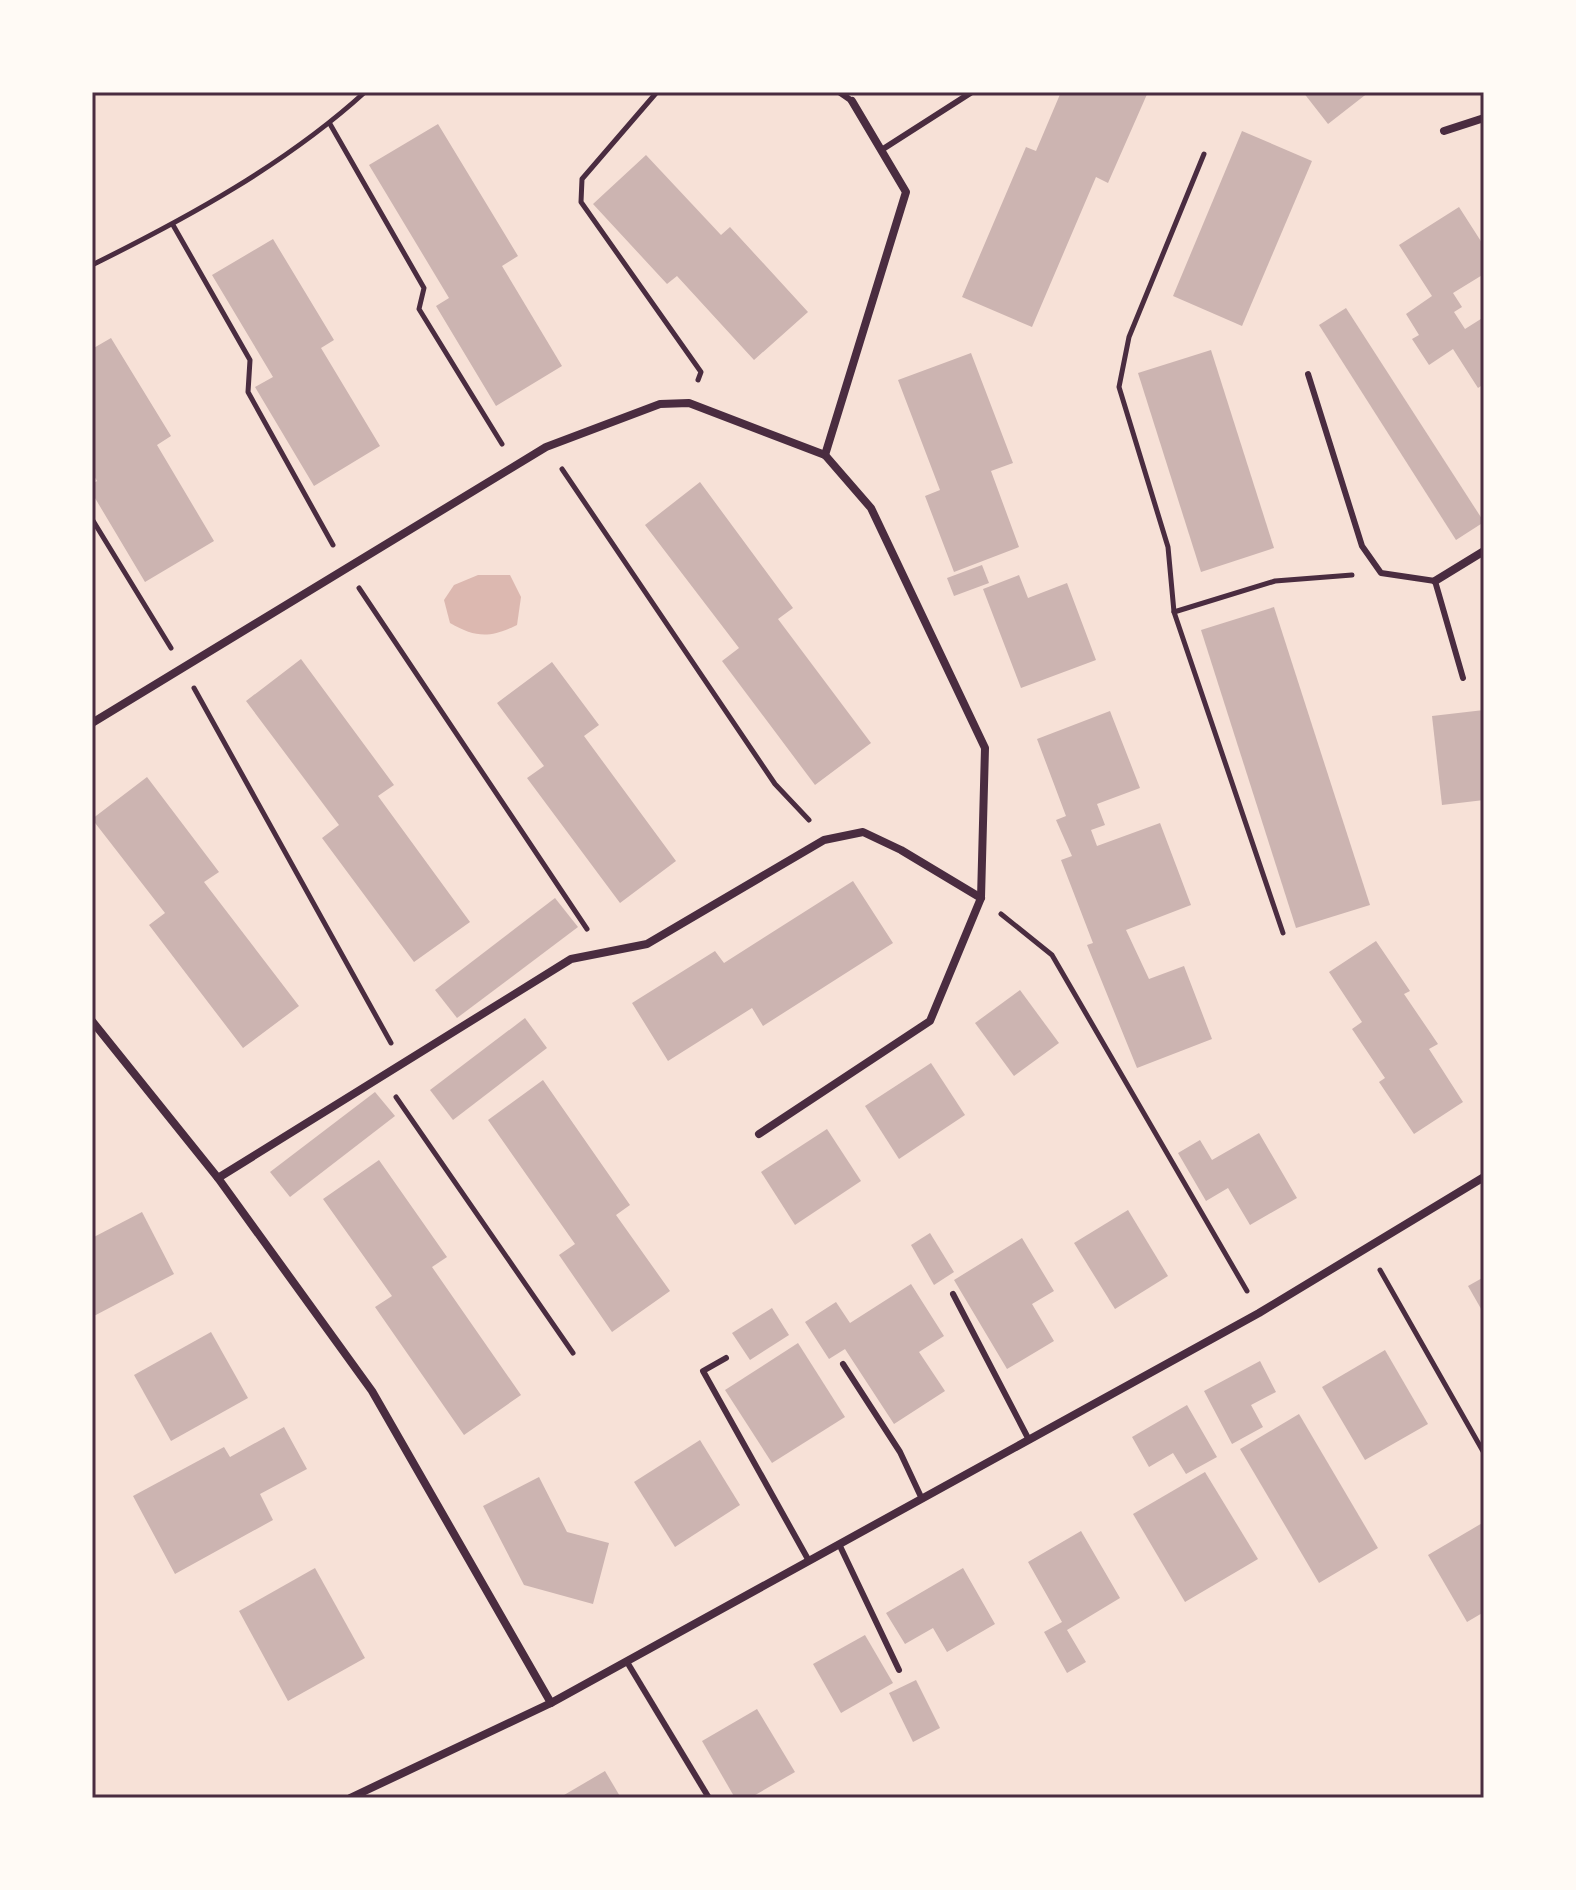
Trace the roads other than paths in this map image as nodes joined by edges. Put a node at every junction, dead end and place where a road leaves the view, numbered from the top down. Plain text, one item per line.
1 (839, 92) edge
2 (972, 92) edge
3 (852, 101) joint
4 (1484, 118) edge
5 (1444, 131) dead end
6 (883, 149) junction
7 (1308, 374) dead end
8 (825, 455) junction
9 (1484, 551) edge
10 (1435, 581) junction
11 (1463, 678) dead end
12 (92, 723) edge
13 (981, 898) junction
14 (92, 1021) edge
15 (759, 1134) dead end
16 (1484, 1177) edge
17 (218, 1178) junction
18 (953, 1294) dead end
19 (726, 1358) dead end
20 (843, 1364) dead end
21 (1029, 1440) junction
22 (922, 1499) junction
23 (839, 1544) junction
24 (809, 1561) junction
25 (627, 1662) junction
26 (899, 1670) dead end
27 (551, 1703) junction
28 (350, 1798) edge
29 (709, 1798) edge

1 - 3 lane
2 - 6 lane
3 - 6 street
4 - 5 street
6 - 8 street
7 - 10 lane
8 - 12 street
8 - 13 street
9 - 10 street
10 - 11 lane
13 - 15 street
13 - 17 street
14 - 17 street
16 - 21 street
17 - 27 street
18 - 21 lane
19 - 24 lane
20 - 22 lane
21 - 22 street
22 - 23 street
23 - 24 street
23 - 26 lane
24 - 25 street
25 - 27 street
25 - 29 lane
27 - 28 street

